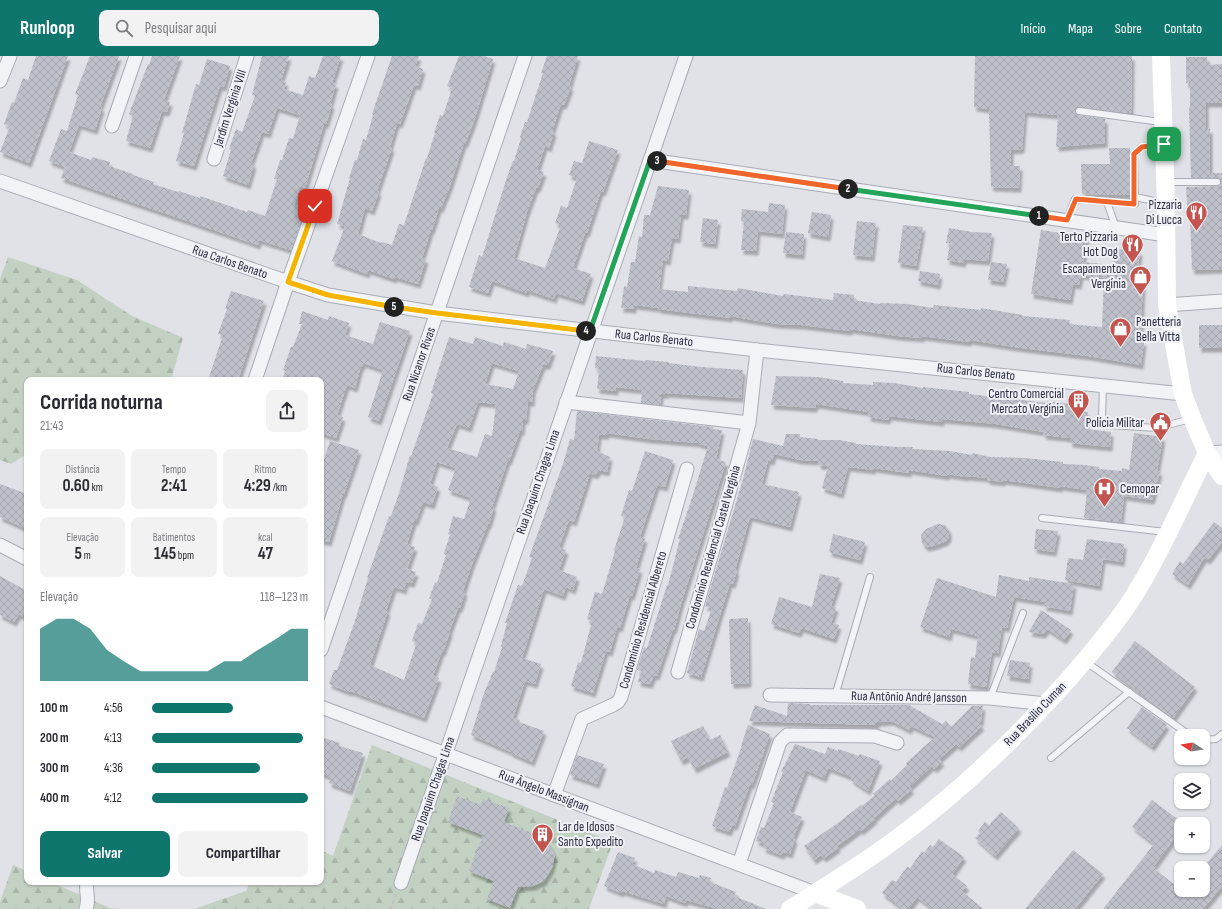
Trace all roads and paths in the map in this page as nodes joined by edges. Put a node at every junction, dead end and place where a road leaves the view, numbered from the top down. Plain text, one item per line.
1 (10, 56) edge
2 (136, 56) edge
3 (247, 56) edge
4 (368, 56) edge
5 (525, 56) edge
6 (686, 56) edge
7 (1161, 56) edge
8 (0, 81) edge
9 (1079, 111) dead end
10 (1163, 122) junction
11 (112, 126) dead end
12 (1164, 144) junction
13 (214, 159) dead end
14 (650, 160) junction
15 (0, 181) edge
16 (1165, 182) junction
17 (1217, 182) dead end
18 (1134, 197) junction
19 (1107, 202) junction
20 (1166, 203) junction
21 (1067, 220) junction
22 (1116, 228) junction
23 (1166, 235) junction
24 (288, 282) junction
25 (1222, 301) edge
26 (1167, 305) junction
27 (437, 313) junction
28 (590, 331) junction
29 (757, 350) junction
30 (256, 377) edge
31 (1103, 385) junction
32 (1183, 394) junction
33 (566, 402) junction
34 (1192, 418) junction
35 (749, 423) junction
36 (1214, 453) edge
37 (688, 469) dead end
38 (1222, 476) edge
39 (1042, 518) dead end
40 (1168, 532) junction
41 (0, 545) edge
42 (24, 557) edge
43 (870, 577) dead end
44 (1023, 613) dead end
45 (324, 641) edge
46 (1085, 661) junction
47 (678, 672) dead end
48 (1129, 692) junction
49 (770, 695) dead end
50 (834, 696) junction
51 (990, 698) junction
52 (1046, 704) junction
53 (324, 708) edge
54 (1181, 729) edge
55 (1222, 734) edge
56 (1210, 739) edge
57 (897, 743) dead end
58 (444, 753) junction
59 (1051, 758) dead end
60 (554, 795) junction
61 (739, 864) junction
62 (401, 883) joint
63 (87, 885) edge
64 (815, 893) junction
65 (86, 909) edge
66 (391, 909) edge
67 (790, 909) edge
68 (857, 909) edge

1 - 8 street
2 - 11 street
3 - 13 street, Jardim Vergínia VIII
4 - 24 street
5 - 27 street, Rua Nicanor Rivas
6 - 14 street, Rua Joaquim Chagas Lima
7 - 10 street
9 - 10 lane
10 - 12 street
12 - 16 street
12 - 18 lane
14 - 21 street
14 - 28 street, Rua Joaquim Chagas Lima
15 - 24 street, Rua Carlos Benato
16 - 17 lane
16 - 20 street
18 - 19 lane
18 - 20 lane
19 - 21 lane
19 - 22 lane
20 - 23 street
21 - 22 street
22 - 23 street
23 - 26 street
24 - 27 street, Rua Carlos Benato
24 - 30 street
25 - 26 street
26 - 32 street
27 - 28 street, Rua Carlos Benato
27 - 45 street, Rua Nicanor Rivas
28 - 29 street, Rua Carlos Benato
28 - 33 street, Rua Joaquim Chagas Lima
29 - 31 street, Rua Carlos Benato
29 - 35 street, Condomínio Residencial Castel Vergínia
31 - 32 street, Rua Carlos Benato
31 - 34 lane
32 - 34 street
33 - 35 street
33 - 58 street, Rua Joaquim Chagas Lima
34 - 36 street
35 - 47 street, Condomínio Residencial Castel Vergínia
36 - 38 street
36 - 40 street, Rua Brasílio Cuman
37 - 60 street, Condomínio Residencial Albereto
39 - 40 lane
40 - 46 street, Rua Brasílio Cuman
41 - 42 street
43 - 50 lane
44 - 51 lane
46 - 48 lane
46 - 52 street, Rua Brasílio Cuman
48 - 54 lane
48 - 59 lane
49 - 50 street, Rua Antônio André Jansson
50 - 51 street, Rua Antônio André Jansson
51 - 52 street, Rua Antônio André Jansson
52 - 64 street, Rua Brasílio Cuman
53 - 58 street, Rua Ângelo Massignan
55 - 56 lane
57 - 61 street
58 - 60 street, Rua Ângelo Massignan
58 - 62 street, Rua Joaquim Chagas Lima
60 - 61 street, Rua Ângelo Massignan
61 - 64 street, Rua Ângelo Massignan
62 - 66 path
63 - 65 street
64 - 67 street, Rua Brasílio Cuman
64 - 68 street, Rua Ângelo Massignan

